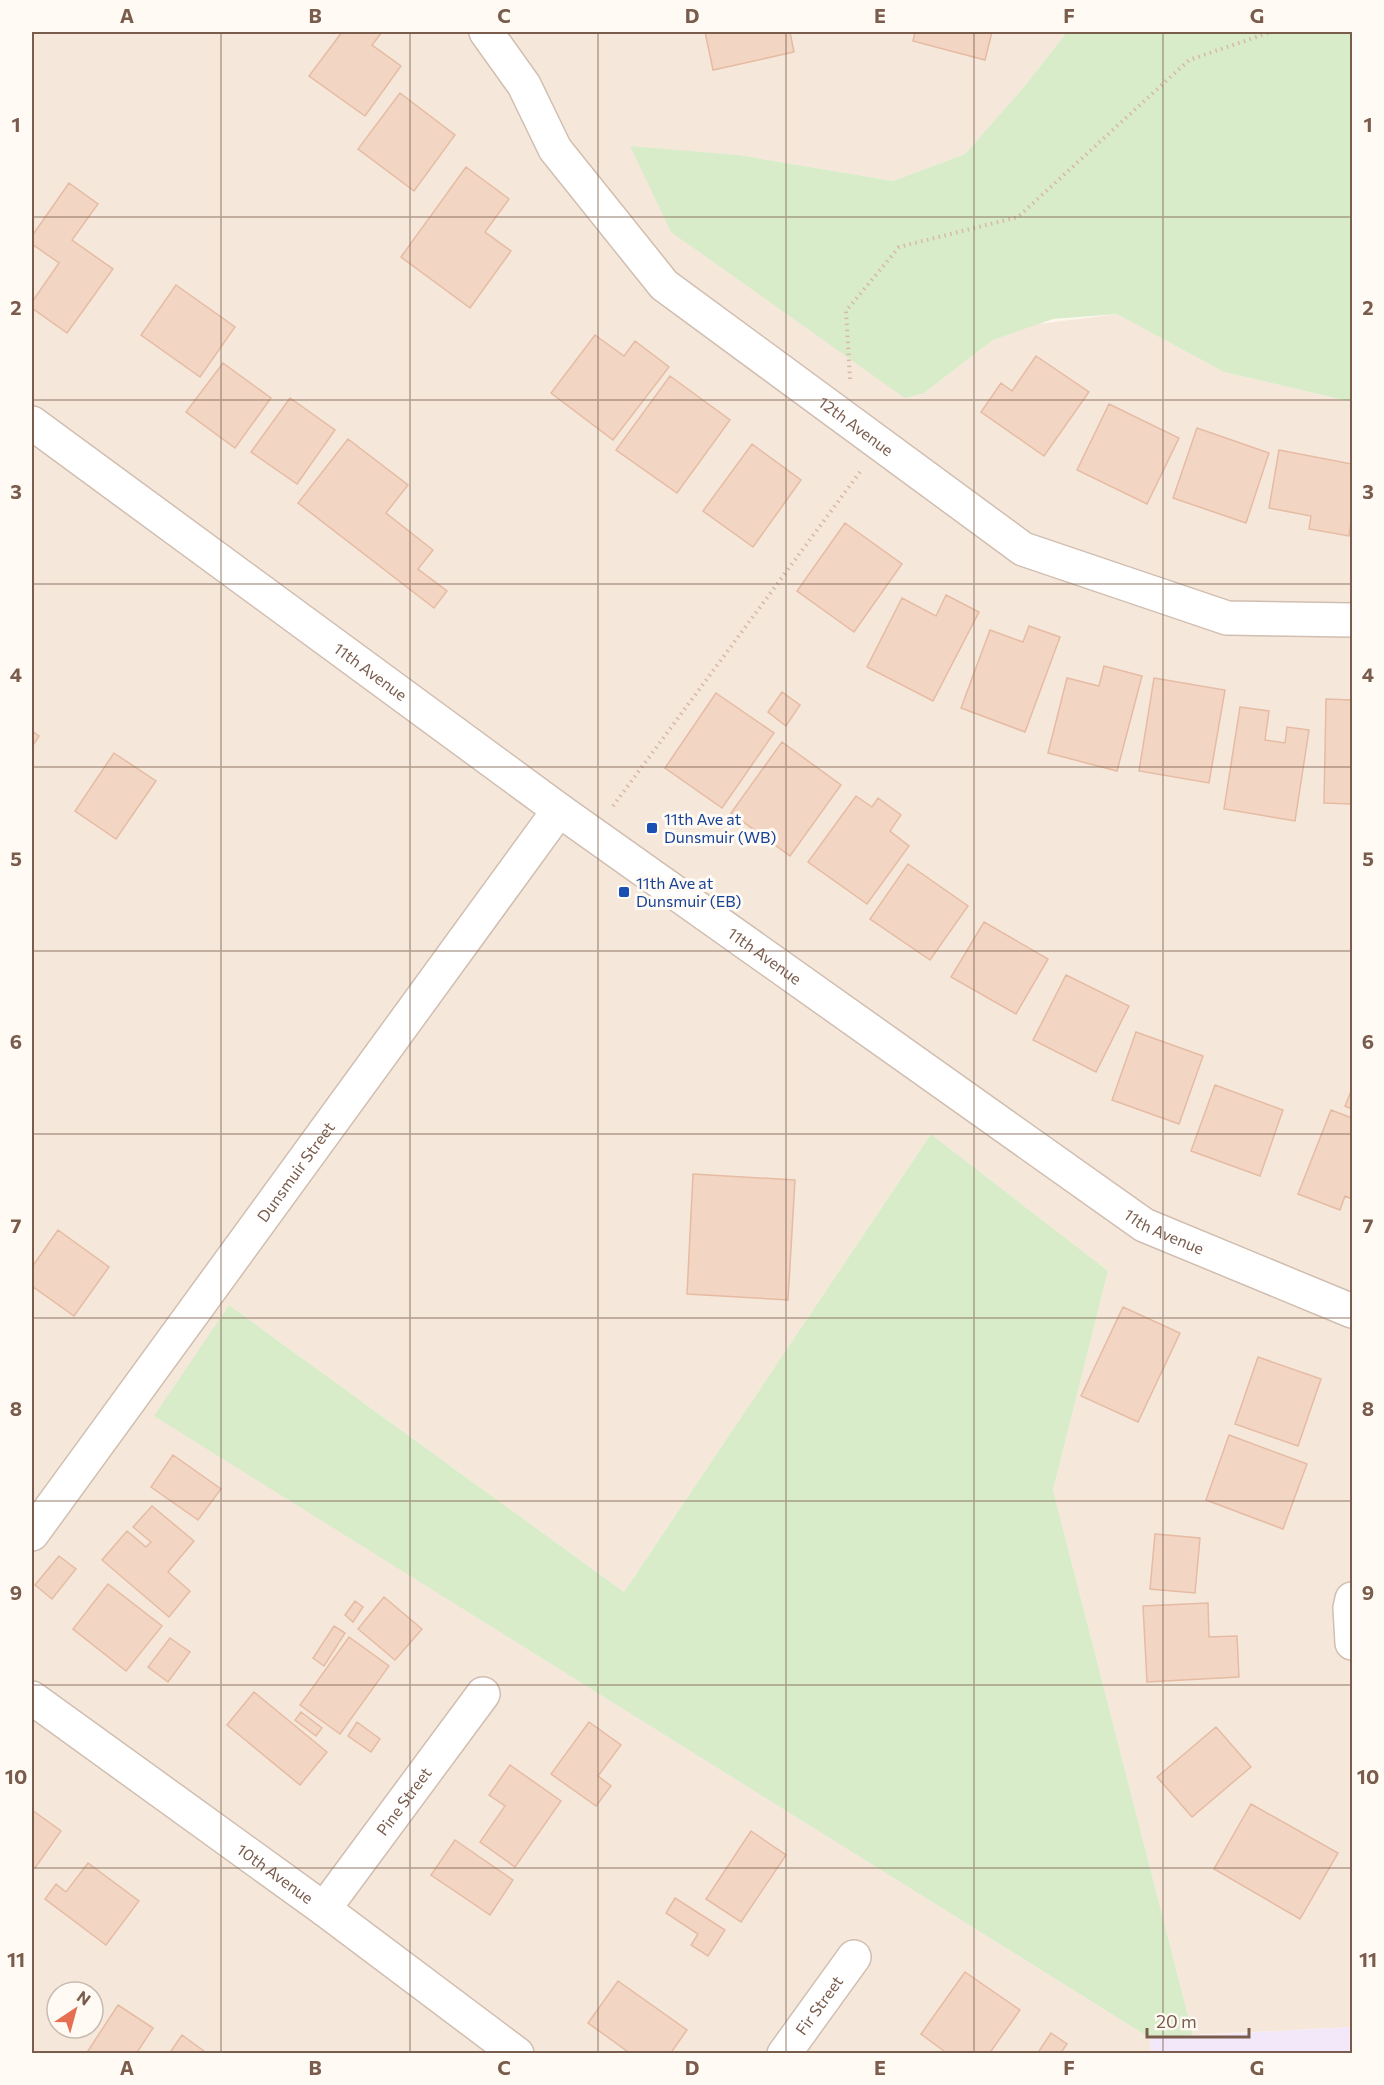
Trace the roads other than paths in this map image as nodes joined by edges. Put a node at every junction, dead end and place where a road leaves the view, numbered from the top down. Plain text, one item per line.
1 (486, 32) edge
2 (32, 423) edge
3 (1353, 620) edge
4 (559, 810) junction
5 (1353, 1311) edge
6 (32, 1534) edge
7 (1353, 1599) edge
8 (1353, 1643) edge
9 (483, 1694) dead end
10 (32, 1698) edge
11 (324, 1909) junction
12 (854, 1957) dead end
13 (517, 2054) edge
14 (784, 2054) edge

1 - 3 street, 12th Avenue
2 - 4 street, 11th Avenue
4 - 5 street, 11th Avenue
4 - 6 street, Dunsmuir Street
7 - 8 street
9 - 11 street, Pine Street
10 - 11 street, 10th Avenue
11 - 13 street, 10th Avenue
12 - 14 street, Fir Street

